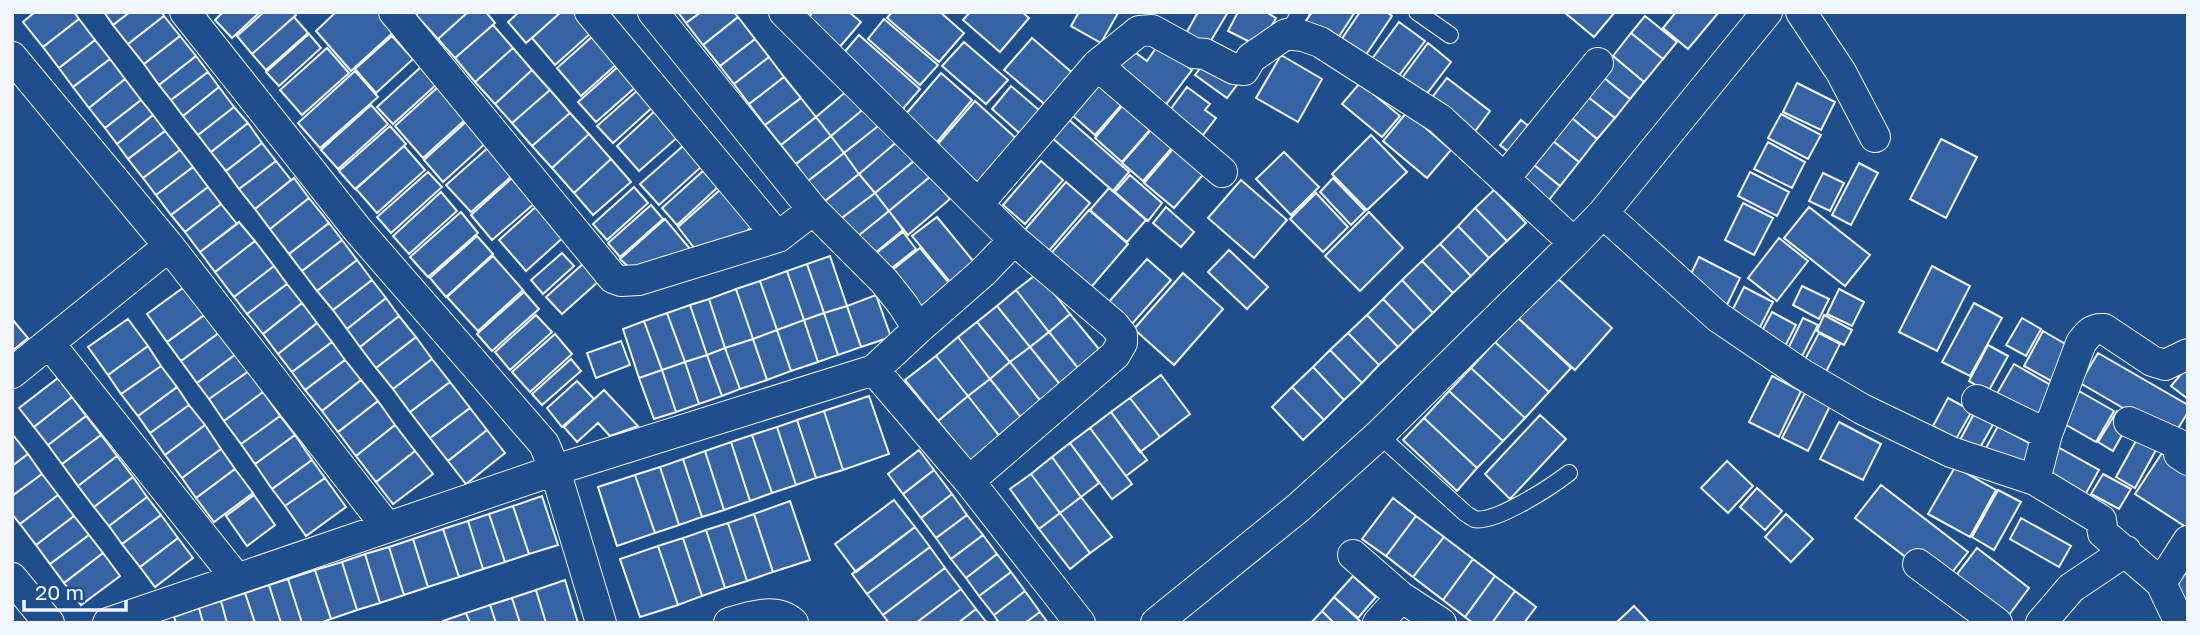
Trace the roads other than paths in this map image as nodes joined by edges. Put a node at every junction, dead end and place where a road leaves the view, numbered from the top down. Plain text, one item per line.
1 (185, 12) edge
2 (394, 12) edge
3 (590, 12) edge
4 (653, 12) edge
5 (784, 12) edge
6 (1417, 12) edge
7 (1767, 12) edge
8 (1801, 12) edge
9 (1293, 23) edge
10 (1450, 35) dead end
11 (12, 57) edge
12 (1598, 63) dead end
13 (1097, 65) junction
14 (1875, 137) dead end
15 (1222, 172) dead end
16 (1505, 178) junction
17 (978, 204) junction
18 (813, 209) junction
19 (1603, 213) junction
20 (778, 237) junction
21 (1014, 240) junction
22 (1574, 243) junction
23 (169, 246) junction
24 (918, 329) junction
25 (49, 343) junction
26 (2188, 354) edge
27 (874, 370) junction
28 (12, 373) edge
29 (1977, 400) dead end
30 (2129, 422) dead end
31 (2047, 434) junction
32 (1379, 435) junction
33 (2188, 460) edge
34 (555, 470) junction
35 (1569, 473) dead end
36 (2035, 480) junction
37 (970, 481) junction
38 (387, 527) junction
39 (2188, 541) edge
40 (2126, 551) junction
41 (1353, 555) dead end
42 (1918, 564) dead end
43 (12, 578) edge
44 (237, 579) junction
45 (2161, 583) junction
46 (1401, 597) junction
47 (50, 623) edge
48 (108, 623) edge
49 (601, 623) edge
50 (729, 623) edge
51 (793, 623) edge
52 (1080, 623) edge
53 (1156, 623) edge
54 (1378, 623) edge
55 (1441, 623) edge
56 (1997, 623) edge
57 (2041, 623) edge
58 (2180, 623) edge

1 - 34 street
2 - 20 street
3 - 20 street
4 - 18 street
5 - 17 street
6 - 10 lane
7 - 19 street
8 - 14 street
9 - 13 street
9 - 16 street
11 - 23 street
12 - 16 street
13 - 15 street
13 - 17 street
16 - 22 street
17 - 21 street
18 - 20 street
18 - 24 street
19 - 22 street
19 - 36 street
21 - 24 street
21 - 37 street
22 - 32 street
23 - 25 street
23 - 38 street
24 - 27 street
25 - 28 street
25 - 44 street
26 - 31 street
27 - 34 street
27 - 37 street
29 - 31 street
30 - 33 street
31 - 36 street
32 - 35 lane
32 - 53 street
34 - 38 street
34 - 49 street
36 - 40 street
37 - 52 street
38 - 44 street
39 - 45 street
40 - 45 street
40 - 57 street
41 - 46 street
42 - 56 street
43 - 47 street
44 - 48 street
45 - 58 street
46 - 54 street
46 - 55 street
50 - 51 street

